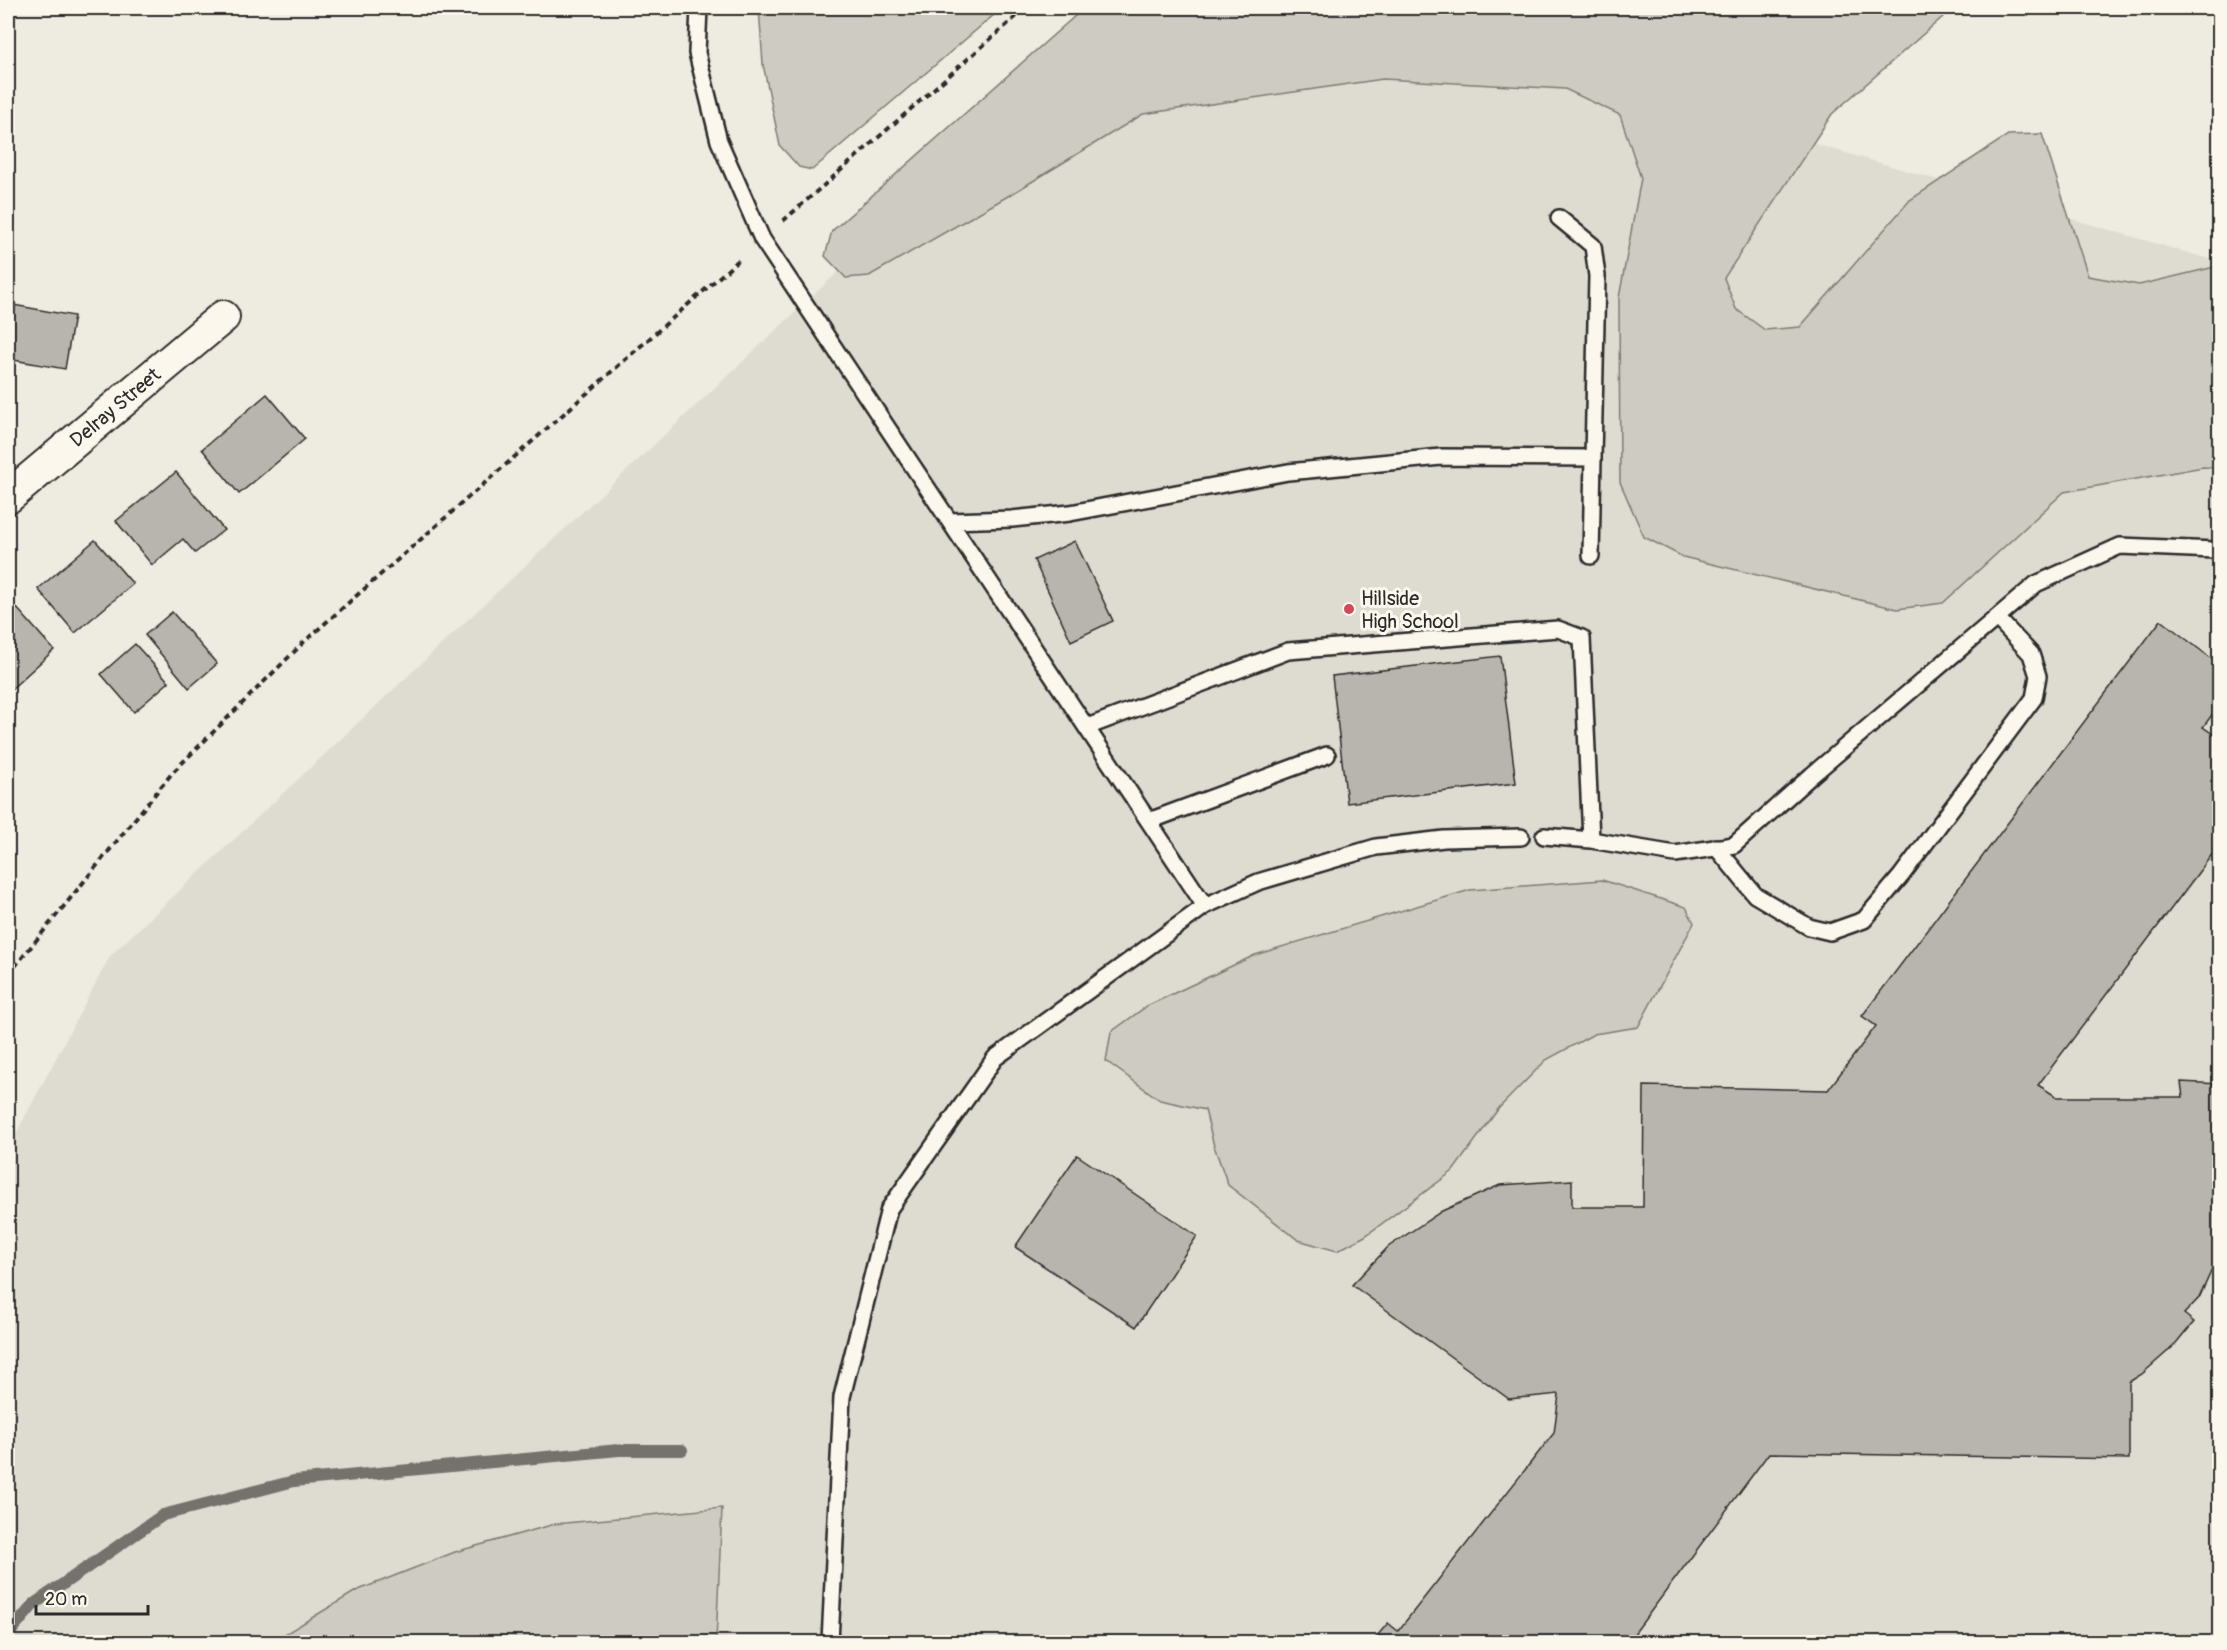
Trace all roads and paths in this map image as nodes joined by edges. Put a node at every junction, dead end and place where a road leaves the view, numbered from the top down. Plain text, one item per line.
1 (699, 8) edge
2 (1026, 8) edge
3 (1559, 218) dead end
4 (762, 239) junction
5 (223, 317) dead end
6 (1593, 458) junction
7 (8, 496) edge
8 (950, 521) junction
9 (2220, 553) edge
10 (1591, 556) dead end
11 (1997, 618) junction
12 (1087, 727) junction
13 (1327, 755) dead end
14 (1149, 821) junction
15 (1544, 836) dead end
16 (1521, 837) dead end
17 (1591, 840) junction
18 (1716, 847) junction
19 (1205, 906) junction
20 (8, 975) edge
21 (830, 1642) edge

1 - 4 lane
2 - 4 path
3 - 6 lane
4 - 8 lane
4 - 20 path
5 - 7 street, Delray Street
6 - 8 lane
6 - 10 lane
8 - 12 lane
9 - 11 lane
11 - 18 lane
11 - 18 lane
12 - 14 lane
12 - 17 lane
13 - 14 lane
14 - 19 lane
15 - 17 lane
16 - 19 lane
17 - 18 lane
19 - 21 lane

